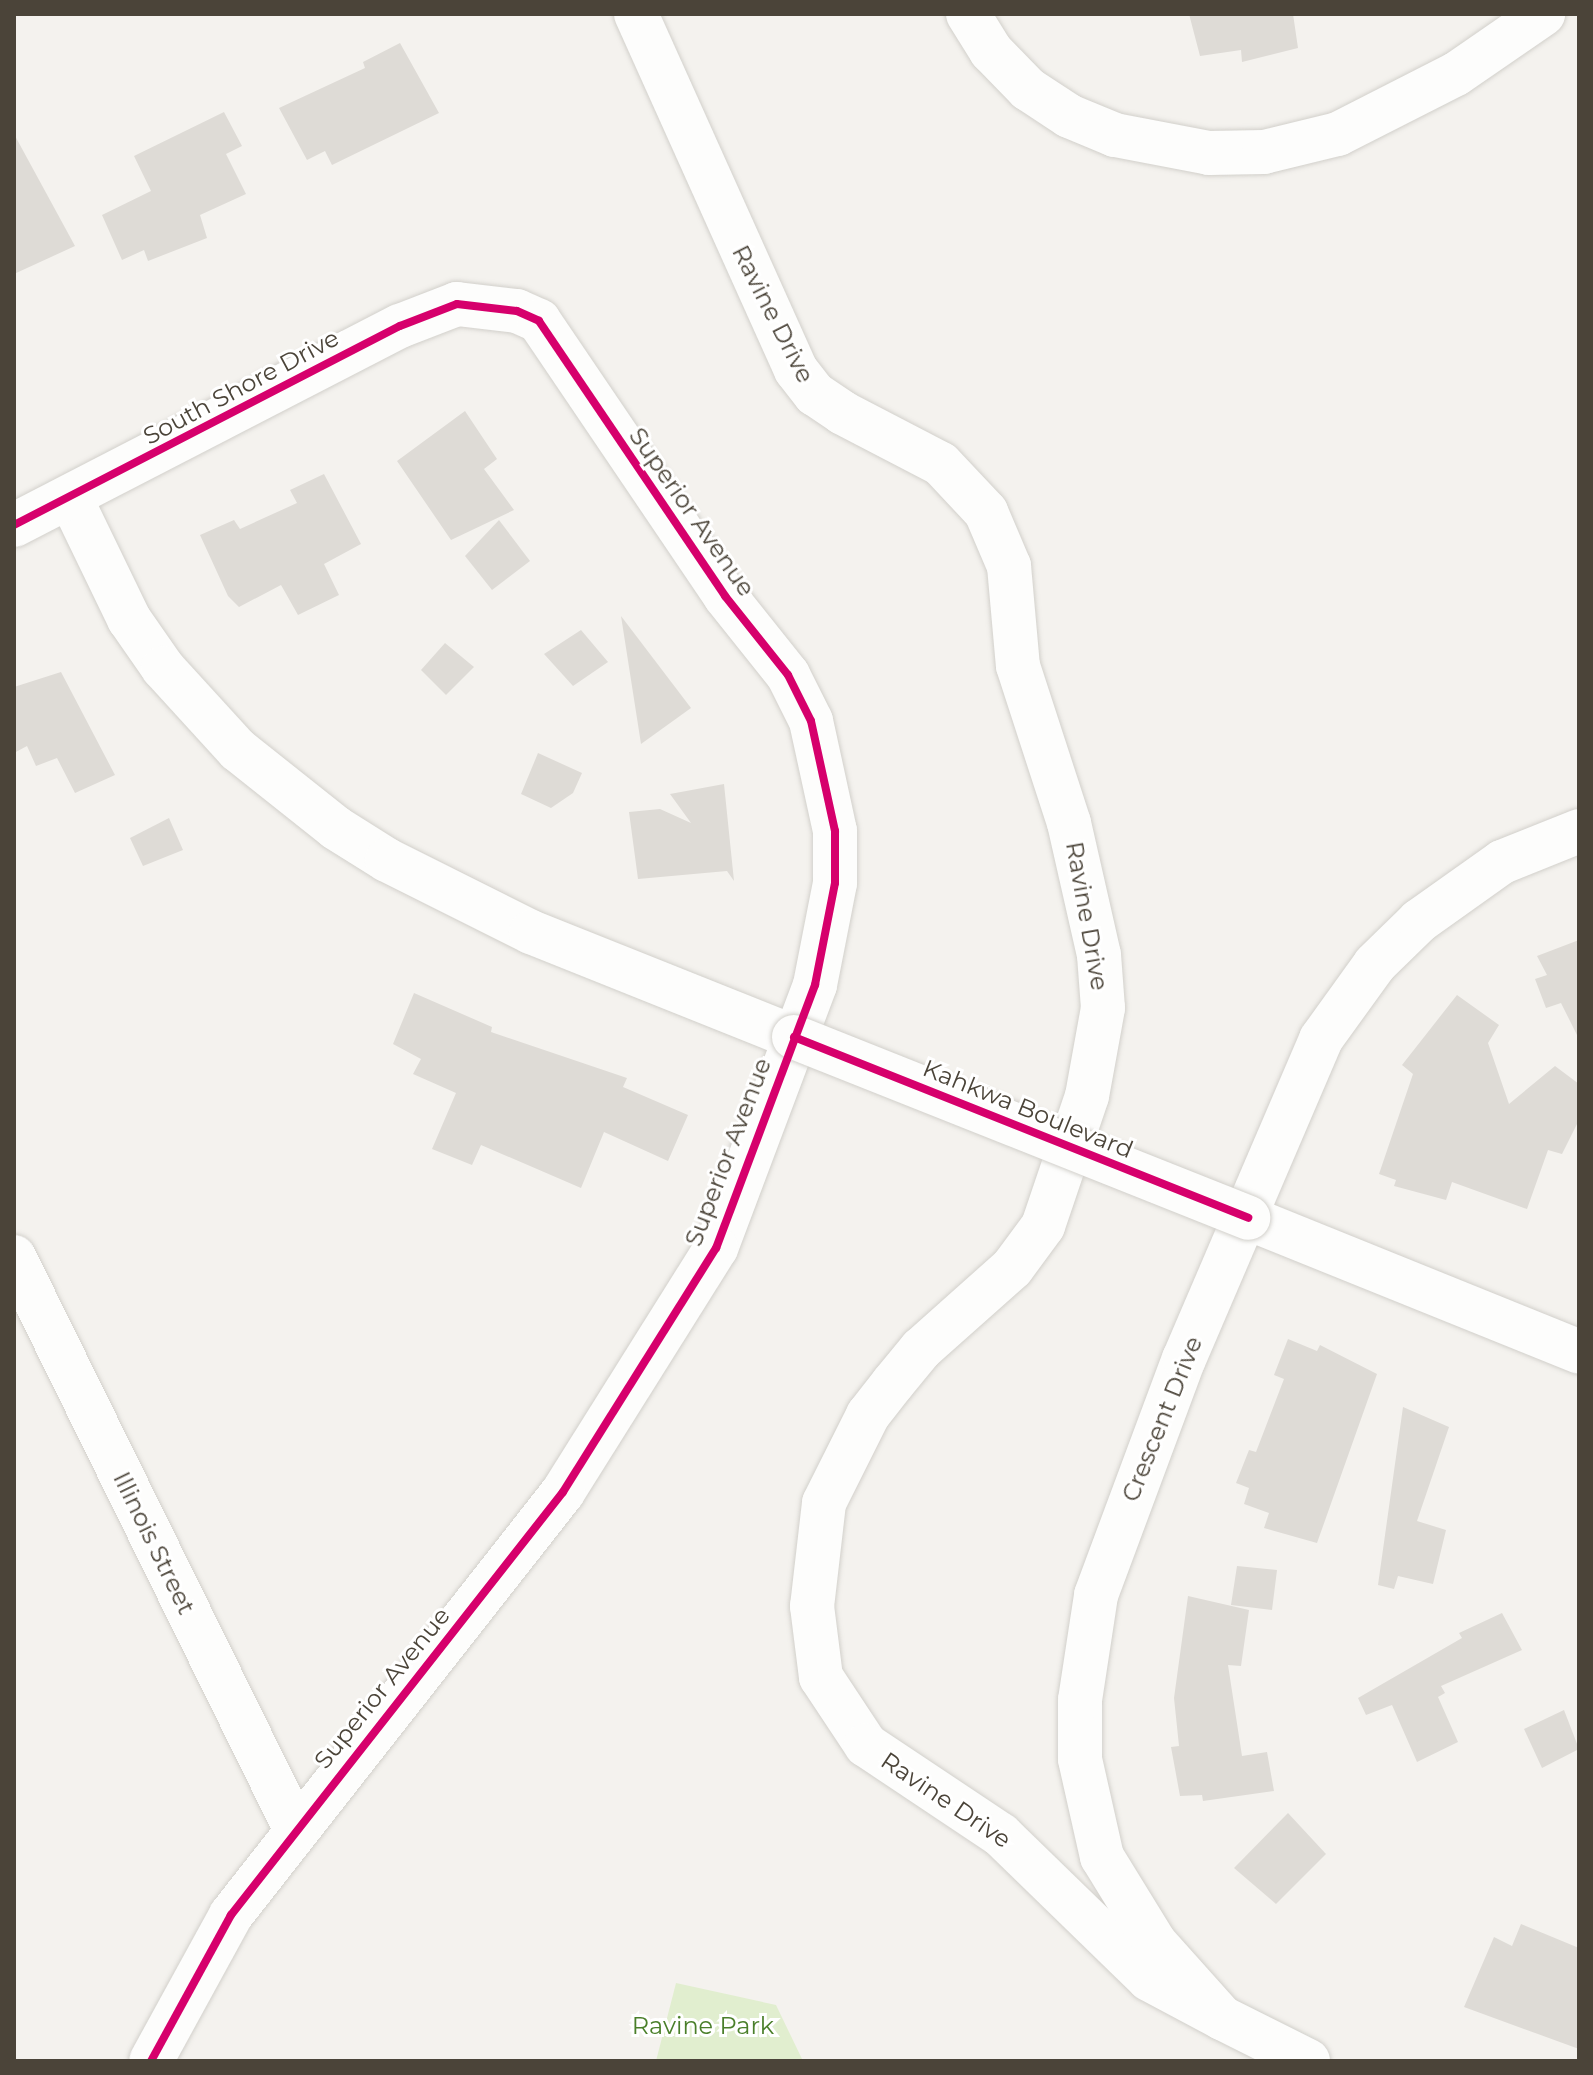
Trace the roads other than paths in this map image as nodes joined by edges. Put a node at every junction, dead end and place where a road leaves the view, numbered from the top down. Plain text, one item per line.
1 (636, 14) edge
2 (968, 14) edge
3 (1543, 14) edge
4 (492, 304) joint
5 (70, 497) junction
6 (14, 525) edge
7 (1579, 831) edge
8 (794, 1037) junction
9 (1248, 1218) junction
10 (14, 1257) edge
11 (1579, 1352) edge
12 (295, 1828) junction
13 (1222, 2018) junction
14 (151, 2061) edge
15 (1308, 2061) edge

1 - 13 street, Ravine Drive
2 - 3 street
4 - 5 street, South Shore Drive
4 - 8 street, Superior Avenue
5 - 6 street, South Shore Drive
5 - 8 street, Kahkwa Boulevard
7 - 9 street, Crescent Drive
8 - 9 street, Kahkwa Boulevard, bridge
8 - 12 street, Superior Avenue
9 - 11 street, Kahkwa Boulevard
9 - 13 street, Crescent Drive
10 - 12 street, Illinois Street
12 - 14 street, Superior Avenue
13 - 15 street, Crescent Drive

